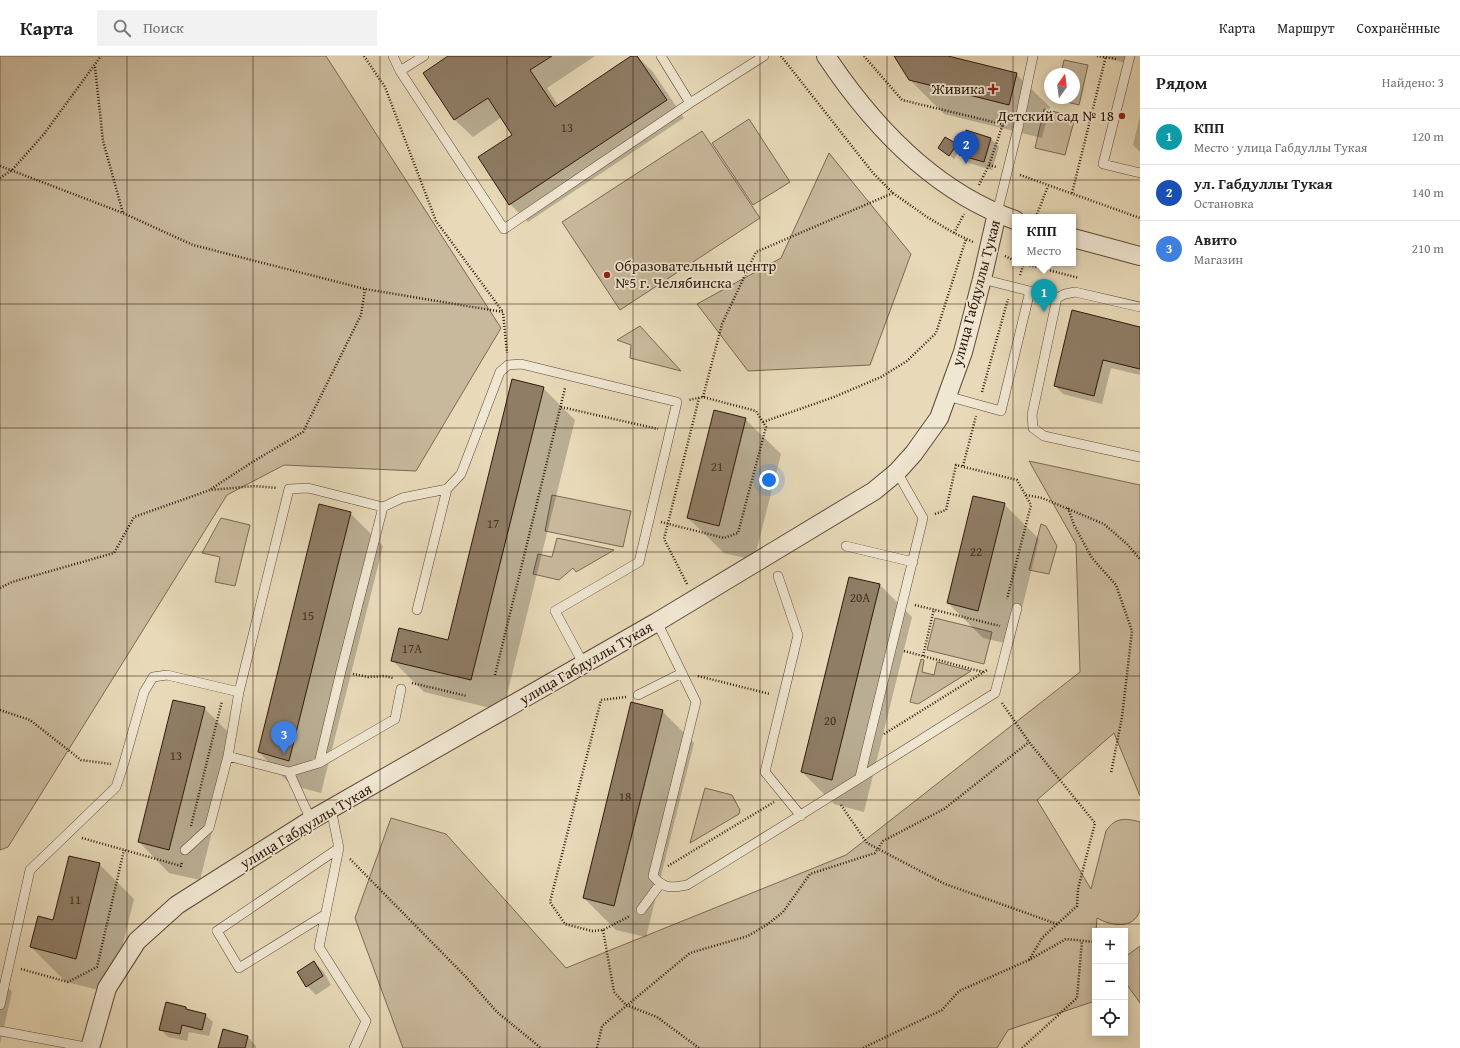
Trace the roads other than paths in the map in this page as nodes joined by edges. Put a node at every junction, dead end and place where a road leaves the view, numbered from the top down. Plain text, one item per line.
1 (393, 56) edge
2 (424, 56) edge
3 (661, 56) edge
4 (764, 56) edge
5 (826, 56) edge
6 (1034, 56) edge
7 (1129, 59) edge
8 (400, 71) junction
9 (690, 104) junction
10 (1140, 173) edge
11 (997, 213) junction
12 (1012, 219) edge
13 (1076, 239) edge
14 (1140, 256) edge
15 (982, 279) junction
16 (1030, 291) junction
17 (1057, 298) junction
18 (1140, 307) edge
19 (947, 396) junction
20 (1140, 457) edge
21 (897, 472) junction
22 (447, 489) junction
23 (383, 506) junction
24 (846, 546) dead end
25 (913, 562) junction
26 (778, 576) dead end
27 (1017, 608) road end
28 (417, 610) dead end
29 (657, 622) junction
30 (584, 665) junction
31 (682, 672) junction
32 (402, 689) dead end
33 (239, 692) junction
34 (638, 695) road end
35 (228, 756) junction
36 (319, 763) junction
37 (289, 772) junction
38 (860, 777) junction
39 (331, 809) junction
40 (801, 816) junction
41 (311, 820) junction
42 (339, 848) junction
43 (185, 850) road end
44 (660, 884) junction
45 (641, 910) road end
46 (326, 914) junction
47 (0, 1005) edge
48 (0, 1031) edge
49 (91, 1048) edge
50 (354, 1048) edge

1 - 8 lane
2 - 8 lane
3 - 9 lane
4 - 9 lane
5 - 11 street
6 - 11 lane
7 - 10 lane
8 - 9 lane
11 - 12 street
11 - 15 street, улица Габдуллы Тукая
13 - 14 street
15 - 16 lane
15 - 19 street, улица Габдуллы Тукая
16 - 17 lane
16 - 19 lane
17 - 18 lane
17 - 20 lane
19 - 21 street, улица Габдуллы Тукая
21 - 25 lane
21 - 29 street, улица Габдуллы Тукая
22 - 23 lane
22 - 28 lane
22 - 30 lane
23 - 33 lane
23 - 36 lane
24 - 25 lane
25 - 38 lane
26 - 40 lane
27 - 38 lane
29 - 30 street, улица Габдуллы Тукая
29 - 31 lane
30 - 39 street, улица Габдуллы Тукая
31 - 34 lane
31 - 44 lane
32 - 36 lane
33 - 35 lane
33 - 47 lane
35 - 37 lane
35 - 43 lane
36 - 37 lane
37 - 41 lane
38 - 40 lane
39 - 41 street, улица Габдуллы Тукая
39 - 42 lane
40 - 44 lane
41 - 49 street, улица Габдуллы Тукая
42 - 46 lane
42 - 46 lane
44 - 45 lane
46 - 50 lane
48 - 49 lane

